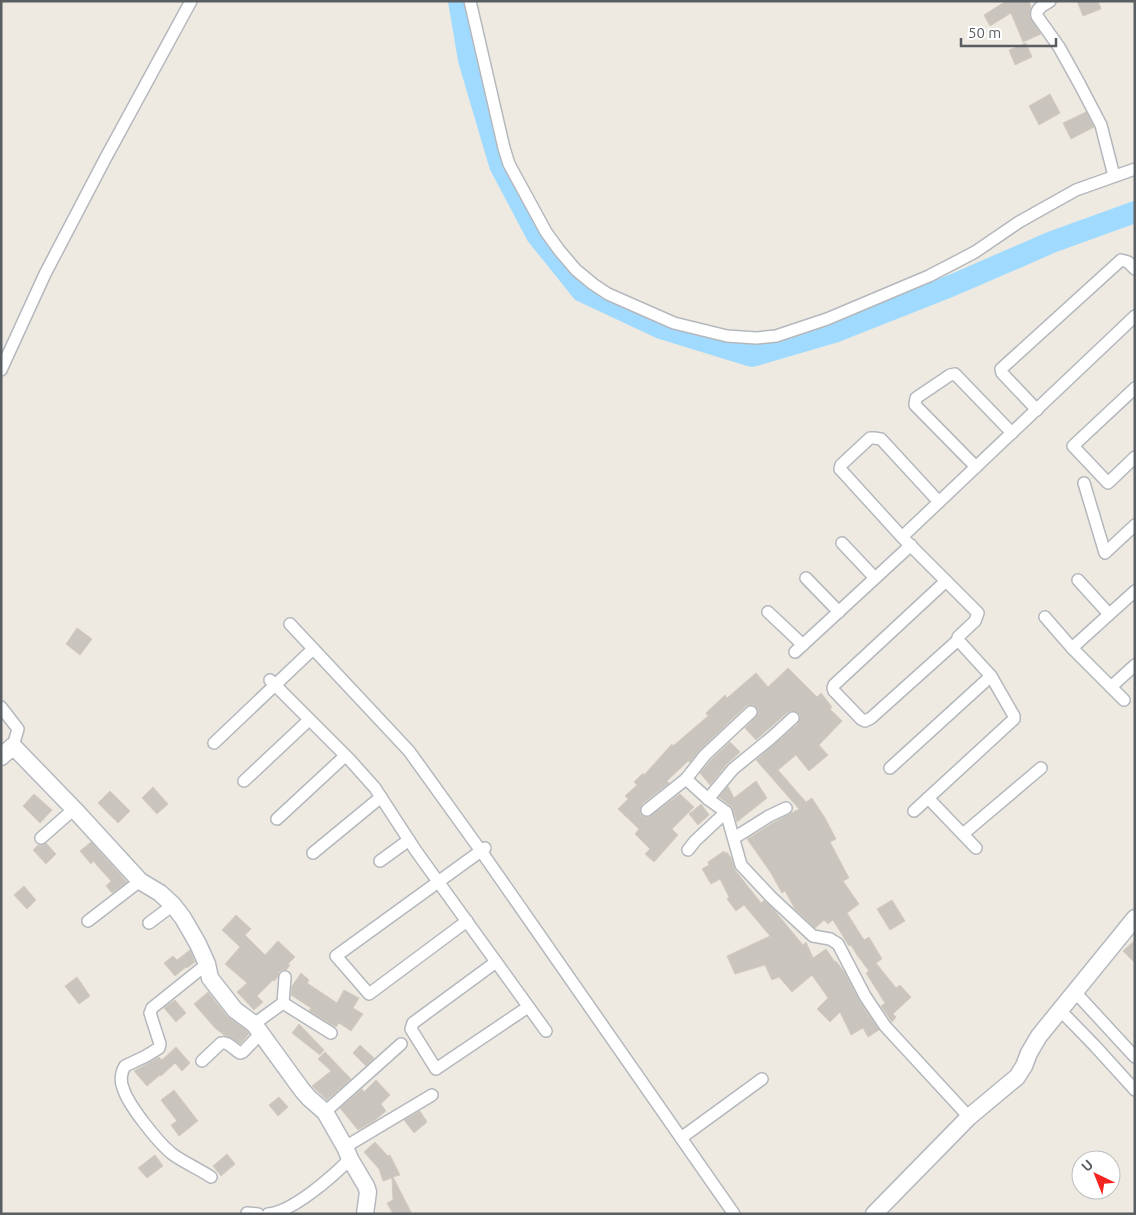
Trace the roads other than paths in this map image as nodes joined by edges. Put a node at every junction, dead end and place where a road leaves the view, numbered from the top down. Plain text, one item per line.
1 (191, 1) edge
2 (470, 1) edge
3 (1050, 1) edge
4 (1135, 169) edge
5 (1114, 176) junction
6 (1135, 270) edge
7 (1135, 316) edge
8 (1, 370) edge
9 (1135, 388) edge
10 (1036, 410) junction
11 (1012, 433) junction
12 (1135, 457) edge
13 (976, 467) junction
14 (1084, 483) dead end
15 (939, 502) junction
16 (1135, 525) edge
17 (906, 541) junction
18 (842, 543) dead end
19 (806, 578) dead end
20 (875, 578) junction
21 (1078, 580) dead end
22 (946, 581) junction
23 (1135, 591) edge
24 (768, 612) dead end
25 (839, 612) junction
26 (1109, 614) junction
27 (1045, 618) dead end
28 (290, 624) dead end
29 (958, 640) junction
30 (1072, 648) junction
31 (312, 649) junction
32 (1135, 665) edge
33 (991, 676) junction
34 (272, 682) junction
35 (1111, 687) junction
36 (1124, 700) dead end
37 (1, 707) edge
38 (750, 712) dead end
39 (794, 718) dead end
40 (310, 720) junction
41 (214, 743) dead end
42 (7, 751) edge
43 (345, 756) junction
44 (890, 768) dead end
45 (1041, 768) dead end
46 (686, 779) junction
47 (244, 781) dead end
48 (381, 797) junction
49 (928, 798) junction
50 (708, 799) junction
51 (786, 808) dead end
52 (74, 809) junction
53 (647, 810) dead end
54 (914, 811) dead end
55 (726, 812) junction
56 (277, 818) dead end
57 (963, 834) junction
58 (41, 838) dead end
59 (734, 838) junction
60 (409, 840) junction
61 (976, 848) dead end
62 (483, 850) junction
63 (688, 850) dead end
64 (313, 853) dead end
65 (380, 861) dead end
66 (140, 881) junction
67 (438, 881) junction
68 (173, 905) junction
69 (1135, 918) edge
70 (467, 921) junction
71 (88, 922) dead end
72 (149, 923) dead end
73 (496, 962) junction
74 (207, 964) junction
75 (285, 977) dead end
76 (1074, 992) junction
77 (284, 1003) junction
78 (528, 1007) junction
79 (1060, 1010) junction
80 (258, 1028) junction
81 (546, 1031) dead end
82 (331, 1033) dead end
83 (402, 1044) dead end
84 (1135, 1057) edge
85 (202, 1061) dead end
86 (762, 1078) dead end
87 (1135, 1090) edge
88 (432, 1094) dead end
89 (325, 1112) junction
90 (969, 1117) junction
91 (681, 1138) junction
92 (348, 1153) junction
93 (211, 1177) dead end
94 (268, 1214) edge
95 (365, 1214) edge
96 (734, 1214) edge
97 (874, 1214) edge

1 - 8 street
2 - 5 street
3 - 5 street
4 - 5 street
6 - 10 street
7 - 10 street
9 - 12 street
10 - 11 street
11 - 13 street
11 - 13 street
13 - 15 street
14 - 16 street
15 - 17 street
15 - 17 street
17 - 20 street
17 - 22 street
18 - 20 street
19 - 25 street
20 - 25 street
21 - 26 street
22 - 29 street
22 - 29 street
23 - 26 street
24 - 25 street
26 - 30 street
27 - 30 street
28 - 31 street
29 - 33 street
30 - 35 street
31 - 34 street
31 - 62 street
32 - 35 street
33 - 44 street
33 - 49 street
34 - 40 street
34 - 41 street
35 - 36 street
37 - 42 street
38 - 46 street
39 - 50 street
40 - 43 street
40 - 47 street
42 - 52 street
43 - 48 street
43 - 56 street
45 - 57 street
46 - 50 street
46 - 53 street
48 - 60 street
48 - 64 street
49 - 54 street
49 - 57 street
50 - 55 street
51 - 59 street
52 - 58 street
52 - 66 street
55 - 59 street
55 - 63 street
57 - 61 street
59 - 90 street
60 - 65 street
60 - 67 street
62 - 67 street
62 - 91 street
66 - 68 street
66 - 71 street
67 - 70 street
67 - 70 street
68 - 72 street
68 - 74 street
69 - 76 street
70 - 73 street
73 - 78 street
73 - 78 street
74 - 80 street
74 - 93 street
75 - 77 street
76 - 79 street
76 - 84 street
77 - 80 street
77 - 82 street
78 - 81 street
79 - 87 street
79 - 90 street
80 - 85 street
80 - 89 street
83 - 89 street
86 - 91 street
88 - 92 street
89 - 92 street
90 - 97 street
91 - 96 street
92 - 94 street
92 - 95 street

